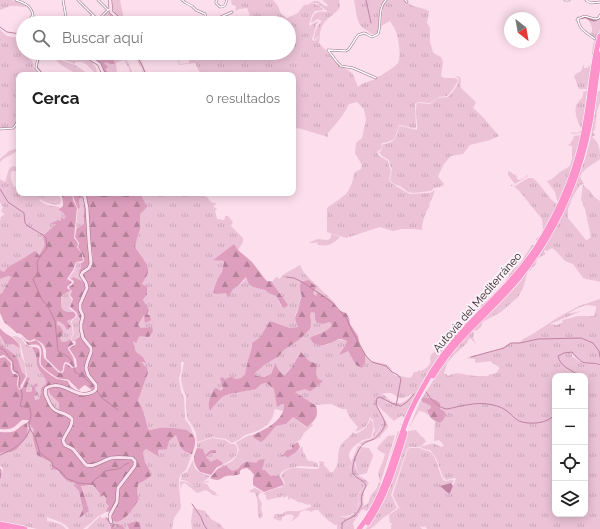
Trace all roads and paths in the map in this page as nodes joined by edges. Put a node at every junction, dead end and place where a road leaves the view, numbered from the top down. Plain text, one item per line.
1 (16, 0) edge
2 (63, 0) edge
3 (78, 0) edge
4 (98, 0) edge
5 (110, 0) edge
6 (182, 0) edge
7 (217, 0) edge
8 (227, 0) edge
9 (386, 0) edge
10 (565, 0) edge
11 (569, 0) edge
12 (586, 0) edge
13 (600, 2) edge
14 (108, 9) junction
15 (232, 12) dead end
16 (92, 15) edge
17 (600, 15) edge
18 (32, 16) edge
19 (66, 16) edge
20 (102, 16) edge
21 (115, 16) edge
22 (206, 16) edge
23 (222, 16) edge
24 (598, 37) edge
25 (600, 54) edge
26 (37, 60) edge
27 (93, 60) edge
28 (39, 72) edge
29 (103, 72) edge
30 (376, 78) dead end
31 (16, 124) edge
32 (0, 129) edge
33 (85, 196) edge
34 (424, 389) junction
35 (404, 433) junction
36 (111, 522) dead end
37 (0, 524) edge
38 (0, 528) edge
39 (8, 529) edge
40 (25, 529) edge
41 (358, 529) edge
42 (364, 529) edge

1 - 18 street
2 - 19 street
3 - 16 street
4 - 14 street
5 - 14 street
6 - 22 street
7 - 8 street
9 - 30 street
10 - 11 street
12 - 13 street
14 - 20 street
14 - 21 street
15 - 23 street
17 - 24 street
24 - 34 highway, Autovía del Mediterráneo
25 - 34 highway, Autovía del Mediterráneo
26 - 28 street
27 - 29 street
31 - 32 street
33 - 36 street
34 - 35 highway, Autovía del Mediterráneo
35 - 41 highway, Autovía del Mediterráneo
35 - 42 highway, Autovía del Mediterráneo
37 - 40 highway
38 - 39 highway

